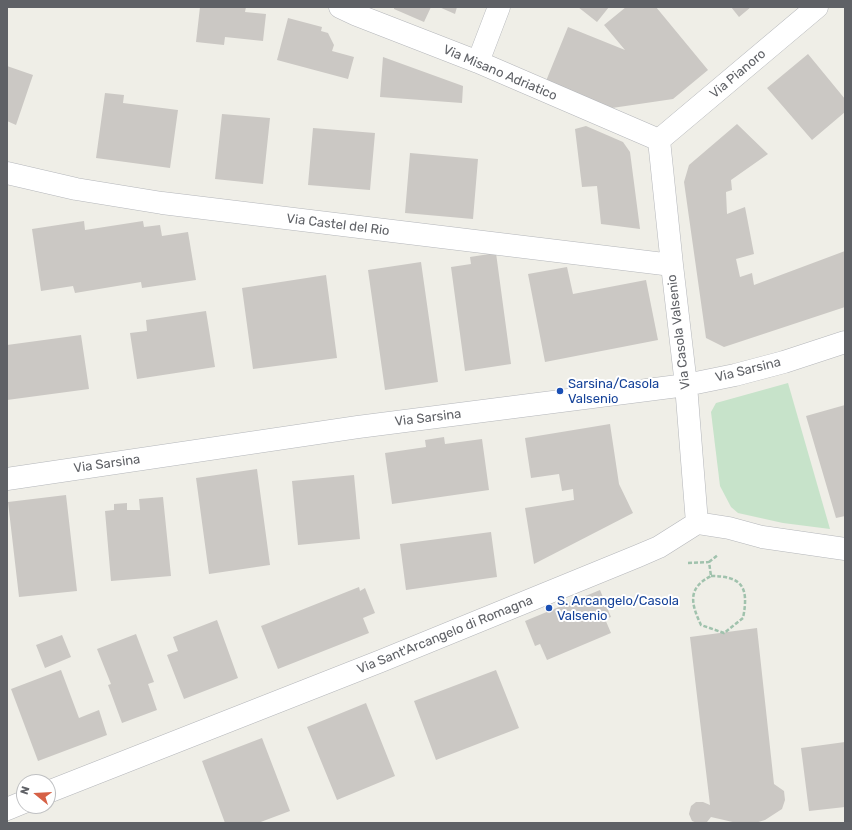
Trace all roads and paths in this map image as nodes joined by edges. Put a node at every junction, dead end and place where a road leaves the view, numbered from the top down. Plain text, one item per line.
1 (340, 7) edge
2 (499, 7) edge
3 (817, 7) edge
4 (478, 62) junction
5 (659, 140) junction
6 (7, 173) edge
7 (672, 265) junction
8 (845, 342) edge
9 (686, 385) junction
10 (7, 479) edge
11 (697, 524) junction
12 (845, 549) edge
13 (711, 576) joint
14 (56, 789) edge

1 - 4 street, Via Misano Adriatico
2 - 4 street
3 - 5 street, Via Pianoro
4 - 5 street, Via Misano Adriatico
5 - 7 street, Via Casola Valsenio
6 - 7 street, Via Castel del Rio
7 - 9 street, Via Casola Valsenio
8 - 9 street, Via Sarsina
9 - 10 street, Via Sarsina
9 - 11 street, Via Casola Valsenio
11 - 12 street
11 - 14 street, Via Sant'Arcangelo di Romagna
13 - 13 path

